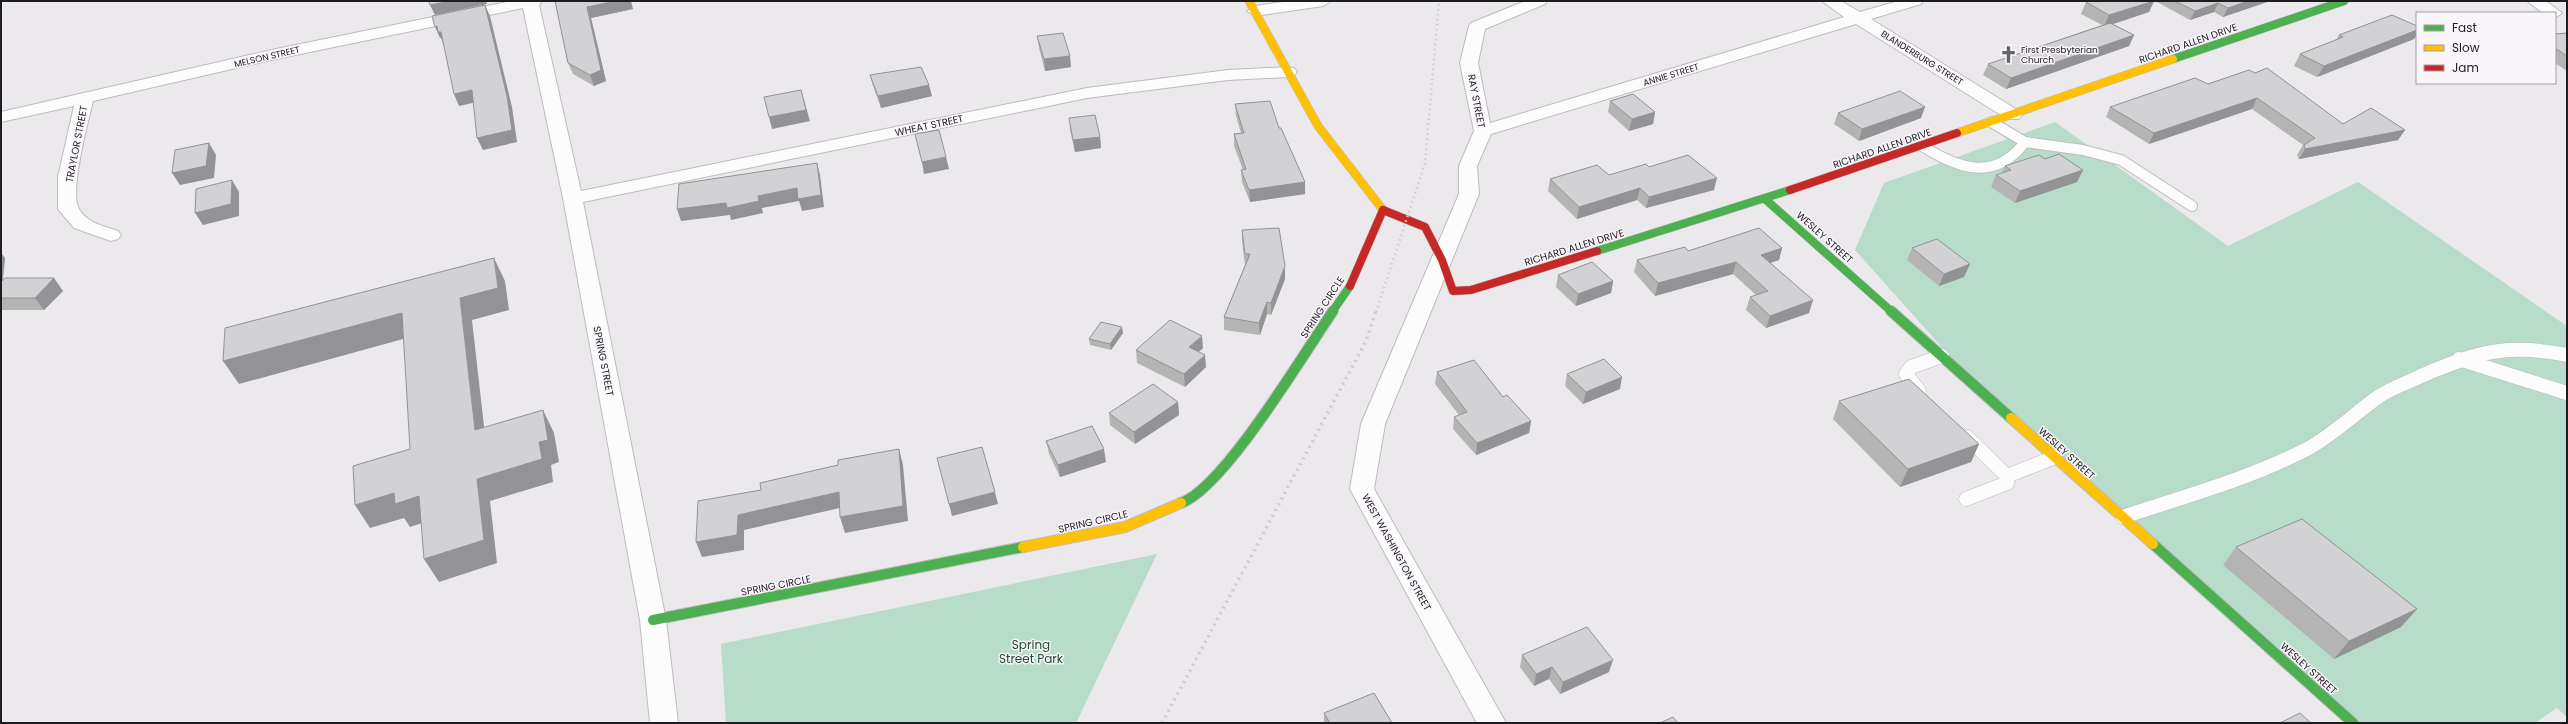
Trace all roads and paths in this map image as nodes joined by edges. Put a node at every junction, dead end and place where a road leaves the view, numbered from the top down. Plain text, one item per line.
1 (532, 1) edge
2 (1323, 1) edge
3 (1539, 1) edge
4 (1830, 1) edge
5 (1916, 1) edge
6 (2344, 1) edge
7 (2535, 1) edge
8 (1252, 6) edge
9 (2552, 12) edge
10 (2556, 14) edge
11 (1859, 18) junction
12 (2567, 22) edge
13 (1288, 72) junction
14 (84, 100) junction
15 (2013, 115) junction
16 (1, 117) edge
17 (1991, 122) junction
18 (1483, 131) junction
19 (2025, 142) junction
20 (1922, 146) junction
21 (573, 198) junction
22 (1766, 199) junction
23 (2192, 206) dead end
24 (1383, 210) junction
25 (111, 235) dead end
26 (1442, 260) junction
27 (2567, 355) edge
28 (1942, 356) junction
29 (2459, 360) junction
30 (2567, 393) edge
31 (1927, 398) edge
32 (1955, 426) edge
33 (2055, 457) junction
34 (2007, 476) junction
35 (1966, 499) dead end
36 (2123, 517) junction
37 (653, 620) junction
38 (664, 723) edge
39 (1492, 723) edge
40 (2353, 723) edge

1 - 14 street, MELSON STREET
1 - 21 street, SPRING STREET
2 - 8 street
3 - 18 street, RAY STREET
4 - 11 street, BLANDERBURG STREET
5 - 11 street, ANNIE STREET
6 - 15 street, RICHARD ALLEN DRIVE
7 - 9 street
8 - 13 street
10 - 12 street
11 - 15 street, BLANDERBURG STREET
11 - 18 street, ANNIE STREET
13 - 21 street, WHEAT STREET
13 - 24 street
14 - 16 street, MELSON STREET
14 - 25 street, TRAYLOR STREET
15 - 17 street, RICHARD ALLEN DRIVE
17 - 19 lane
17 - 20 street, RICHARD ALLEN DRIVE
18 - 26 street, RAY STREET
19 - 20 lane
19 - 23 lane
20 - 22 street, RICHARD ALLEN DRIVE
21 - 37 street, SPRING STREET
22 - 26 street, RICHARD ALLEN DRIVE
22 - 28 street, WESLEY STREET
24 - 26 street
24 - 37 street, SPRING CIRCLE
26 - 39 street, WEST WASHINGTON STREET
27 - 29 lane
28 - 31 lane
28 - 33 street, WESLEY STREET
29 - 30 lane
29 - 36 lane
32 - 34 lane
33 - 34 lane
33 - 36 street, WESLEY STREET
34 - 35 lane
36 - 40 street, WESLEY STREET
37 - 38 street, SPRING STREET

